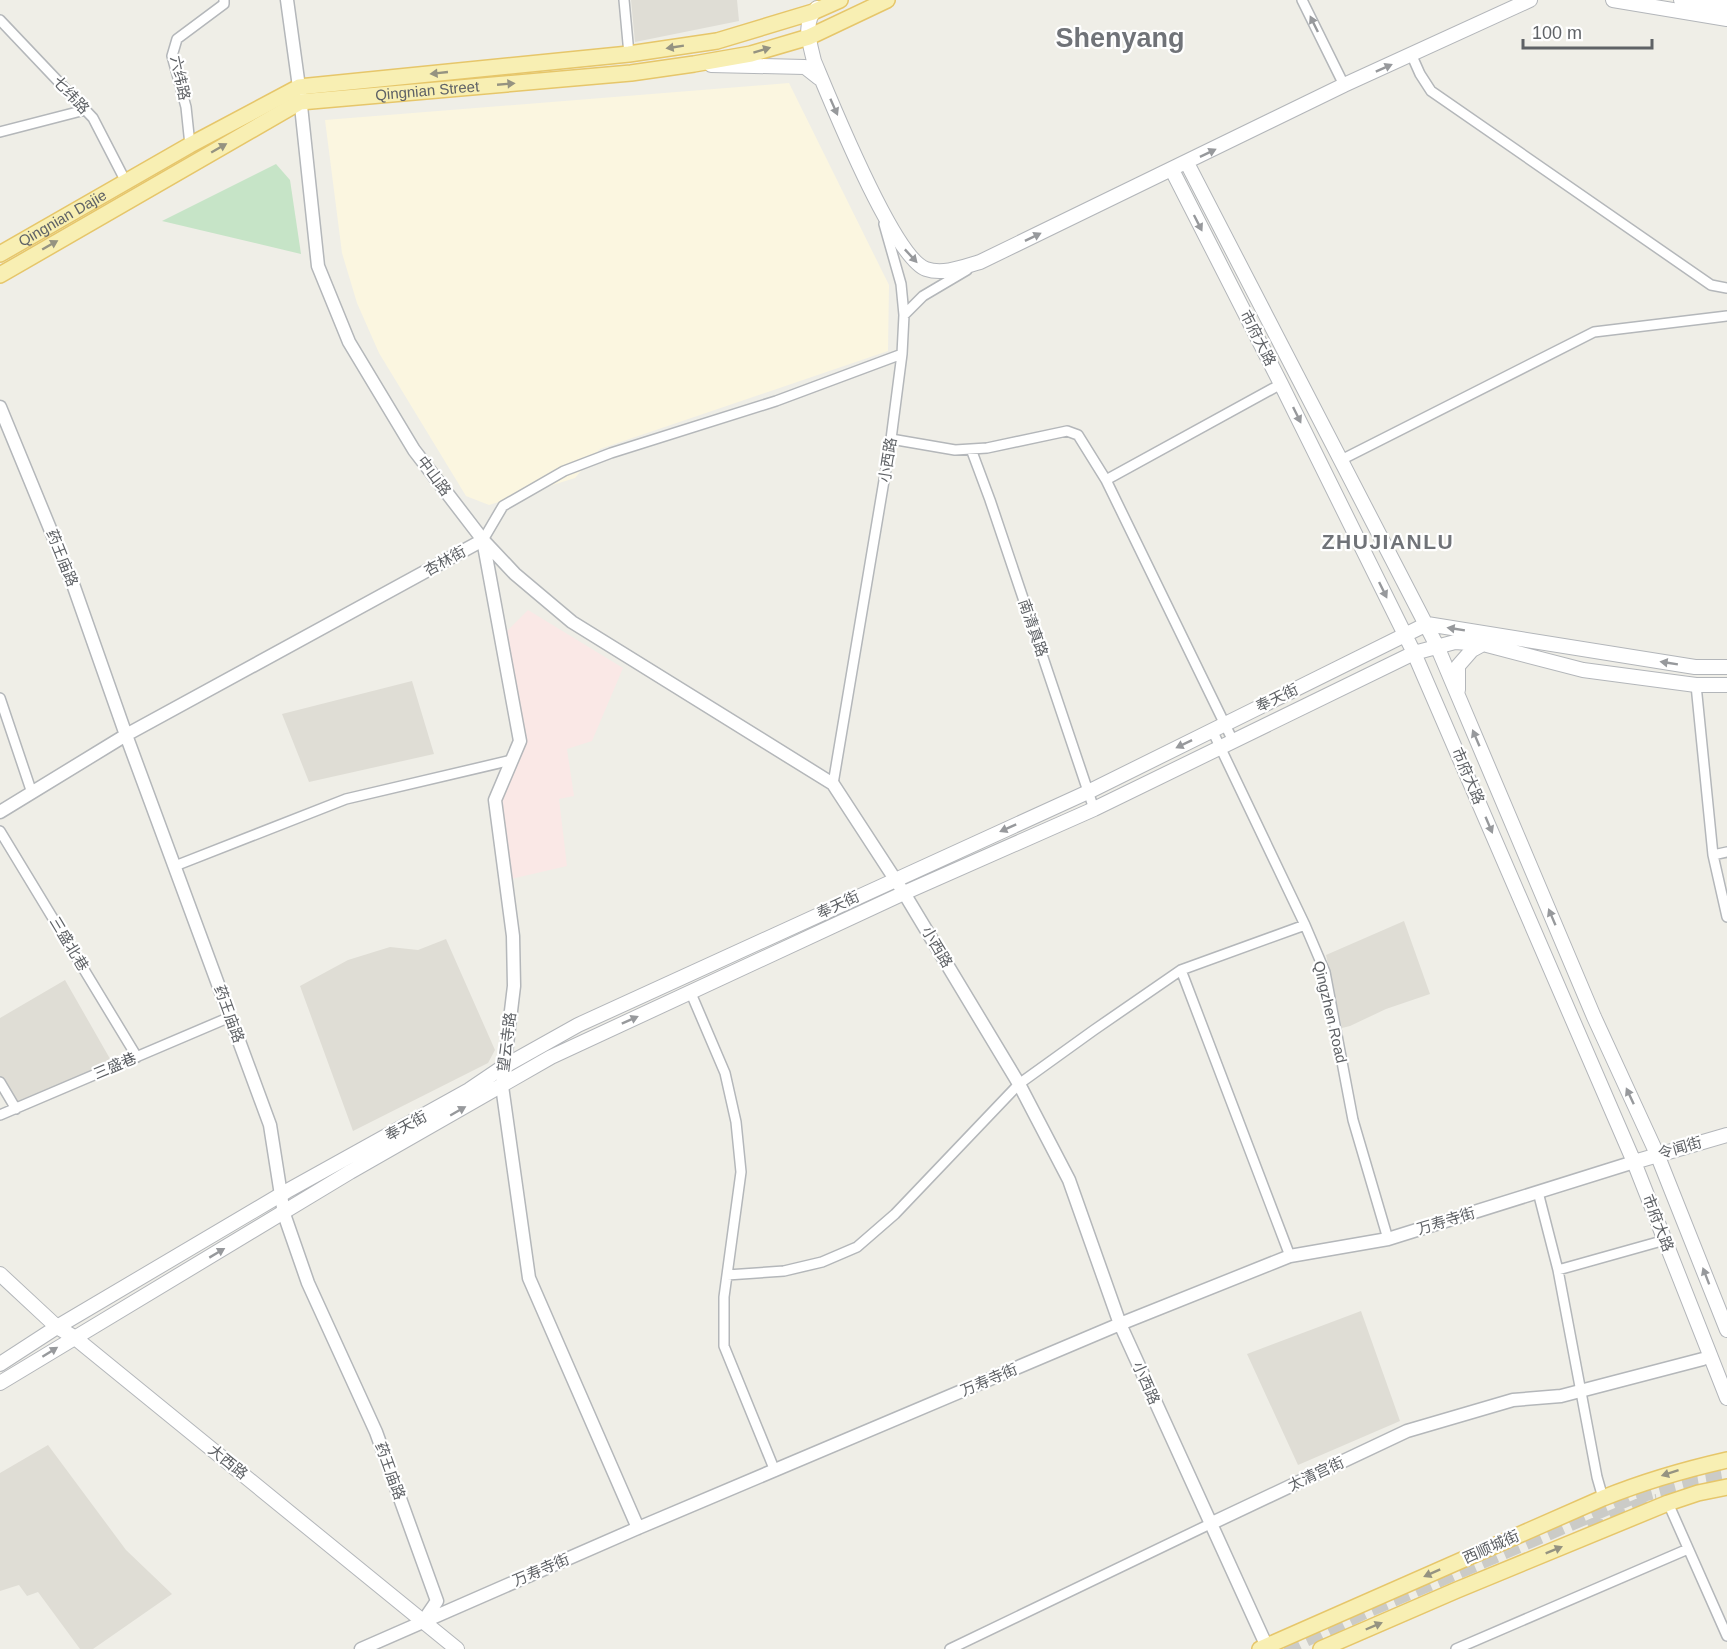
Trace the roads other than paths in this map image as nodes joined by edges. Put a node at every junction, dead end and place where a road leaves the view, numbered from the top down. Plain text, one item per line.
1 (224, 0) edge
2 (287, 0) edge
3 (624, 0) edge
4 (826, 0) edge
5 (840, 0) edge
6 (887, 0) edge
7 (1302, 0) edge
8 (1530, 0) edge
9 (1613, 0) edge
10 (1681, 0) edge
11 (1727, 7) edge
12 (813, 12) junction
13 (1727, 19) edge
14 (0, 20) edge
15 (809, 38) junction
16 (629, 54) junction
17 (1412, 56) junction
18 (694, 64) junction
19 (822, 81) junction
20 (1344, 85) junction
21 (299, 94) junction
22 (85, 110) junction
23 (0, 132) edge
24 (190, 145) junction
25 (1186, 163) junction
26 (1172, 170) junction
27 (126, 182) junction
28 (879, 208) junction
29 (0, 254) edge
30 (980, 262) junction
31 (0, 275) edge
32 (1727, 288) edge
33 (904, 315) junction
34 (1727, 316) edge
35 (902, 354) junction
36 (1281, 384) junction
37 (0, 407) edge
38 (5, 432) edge
39 (891, 440) junction
40 (971, 449) junction
41 (1341, 460) junction
42 (1106, 480) junction
43 (483, 540) junction
44 (1427, 624) junction
45 (1405, 634) junction
46 (1483, 644) junction
47 (1437, 646) junction
48 (1414, 653) junction
49 (1727, 667) edge
50 (1696, 685) junction
51 (1727, 685) edge
52 (1458, 695) junction
53 (0, 698) edge
54 (1219, 727) junction
55 (126, 735) junction
56 (1227, 744) junction
57 (512, 760) junction
58 (833, 784) junction
59 (1088, 792) junction
60 (32, 793) junction
61 (1094, 808) junction
62 (0, 812) edge
63 (0, 831) edge
64 (1727, 852) edge
65 (1713, 855) junction
66 (174, 866) junction
67 (895, 879) junction
68 (904, 893) junction
69 (1727, 917) edge
70 (1305, 925) junction
71 (1180, 970) junction
72 (690, 991) junction
73 (230, 1017) junction
74 (138, 1057) junction
75 (503, 1067) junction
76 (0, 1082) edge
77 (1019, 1084) junction
78 (502, 1086) junction
79 (16, 1108) junction
80 (0, 1115) edge
81 (1727, 1135) edge
82 (1657, 1154) junction
83 (1634, 1162) junction
84 (1538, 1192) junction
85 (281, 1196) junction
86 (284, 1214) junction
87 (1388, 1239) junction
88 (1658, 1242) dead end
89 (1290, 1256) junction
90 (1558, 1270) junction
91 (0, 1274) edge
92 (727, 1275) junction
93 (1120, 1324) junction
94 (57, 1327) junction
95 (1727, 1330) edge
96 (74, 1337) junction
97 (1703, 1359) dead end
98 (0, 1364) edge
99 (0, 1383) edge
100 (1581, 1390) junction
101 (1727, 1398) edge
102 (1727, 1460) edge
103 (775, 1471) junction
104 (1727, 1487) edge
105 (1603, 1498) junction
106 (1668, 1503) junction
107 (1210, 1524) junction
108 (638, 1528) junction
109 (1688, 1549) junction
110 (423, 1621) junction
111 (1727, 1636) edge
112 (1265, 1648) edge
113 (361, 1649) edge
114 (456, 1649) edge
115 (950, 1649) edge
116 (1321, 1649) edge
117 (1456, 1649) edge

1 - 24 street, 六纬路
2 - 21 street, 中山路
3 - 16 street
4 - 12 main road
5 - 12 main road, Qingnian Street
6 - 15 main road, Qingnian Street
20 -> 7 street
8 - 17 main road
9 - 13 main road
10 - 11 main road
12 - 15 main road
12 -> 16 main road, Qingnian Street
14 - 22 street, 七纬路
18 -> 15 main road, Qingnian Street
15 - 19 main road
16 -> 21 main road, Qingnian Street
20 -> 17 main road
17 - 32 street
18 - 19 main road
21 -> 18 main road, Qingnian Street
19 -> 28 main road
25 -> 20 main road
21 - 24 main road, Qingnian Street
31 -> 21 main road, Qingnian Street
21 - 43 street, 中山路
22 - 23 street
22 - 27 street, 七纬路
24 - 27 main road, Qingnian Street
25 - 26 main road
25 - 41 main road, 市府大路
30 -> 26 main road
26 -> 36 main road, 市府大路
27 - 29 main road, Qingnian Dajie
28 -> 30 main road
28 - 33 street, 小西路
30 - 33 street
33 - 35 street, 小西路
34 - 41 street
35 - 39 street, 小西路
35 - 43 street, 杏林街
36 - 42 street
36 -> 45 main road, 市府大路
37 - 38 street, 药王庙路
38 - 55 street, 药王庙路
39 - 40 street
39 - 58 street, 小西路
40 - 42 street
40 - 59 street, 南清真路
41 - 44 main road, 市府大路
42 - 54 street
43 - 55 street, 杏林街
43 - 57 street, 望云寺路
43 - 58 street, 中山路
44 - 45 main road, 奉天街
44 - 47 main road, 市府大路
49 -> 44 main road
45 - 48 main road, 市府大路
45 - 54 main road, 奉天街
46 - 47 main road, 奉天街
46 - 50 main road, 奉天街
46 - 52 main road
47 - 48 main road, 奉天街
47 - 52 main road, 市府大路
48 - 56 main road, 奉天街
48 -> 83 main road, 市府大路
50 - 51 main road, 奉天街
50 - 65 street
82 -> 52 main road, 市府大路
53 - 60 street
54 - 56 street, Qingzhen Road
54 - 56 street
54 -> 59 main road, 奉天街
55 - 60 street, 杏林街
55 - 66 street, 药王庙路
56 - 61 main road, 奉天街
56 - 70 street, Qingzhen Road
57 - 66 street
57 - 75 street, 望云寺路
58 - 67 street, 小西路
59 - 61 street, 南清真路
59 -> 67 main road, 奉天街
60 - 62 street, 杏林街
61 - 68 main road, 奉天街
63 - 74 street, 三盛北巷
64 - 65 street
65 - 69 street
66 - 73 street, 药王庙路
67 - 68 street, 小西路
67 - 75 main road, 奉天街
68 - 72 main road, 奉天街
68 - 77 street, 小西路
70 - 71 street
70 - 87 street, Qingzhen Road
71 - 77 street
71 - 89 street
78 -> 72 main road, 奉天街
72 - 92 street
73 - 74 street, 三盛巷
73 - 85 street, 药王庙路
74 - 79 street, 三盛巷
75 - 78 street, 望云寺路
75 - 85 main road, 奉天街
76 - 79 street
77 - 92 street
77 - 93 street, 小西路
86 -> 78 main road, 奉天街
78 - 108 street, 望云寺路
79 - 80 street, 三盛巷
81 - 82 main road, 令闻街
82 - 83 main road, 令闻街
95 -> 82 main road, 市府大路
83 - 84 street, 万寿寺街
83 - 101 main road, 市府大路
84 - 87 street, 万寿寺街
84 - 90 street
85 - 86 street, 药王庙路
85 - 94 main road, 奉天街
96 -> 86 main road, 奉天街
86 - 110 street, 药王庙路
87 - 89 street, 万寿寺街
88 - 90 street
89 - 93 street, 万寿寺街
90 - 100 street
91 - 94 main road, 大西路
92 - 103 street
93 - 103 street, 万寿寺街
93 - 107 street, 小西路
94 - 96 main road, 大西路
94 - 98 main road, 奉天街
99 -> 96 main road, 奉天街
96 - 110 main road, 大西路
97 - 100 street, 太清宫街
100 - 105 street
100 - 107 street, 太清宫街
102 -> 105 main road, 西顺城街
103 - 108 street, 万寿寺街
104 - 106 main road, 西顺城街
105 -> 112 main road, 西顺城街
106 - 109 street
116 -> 106 main road, 西顺城街
107 - 112 street, 小西路
107 - 115 street, 太清宫街
108 - 110 street, 万寿寺街
109 - 111 street
109 - 117 street
110 - 113 street, 万寿寺街
110 - 114 main road, 大西路

